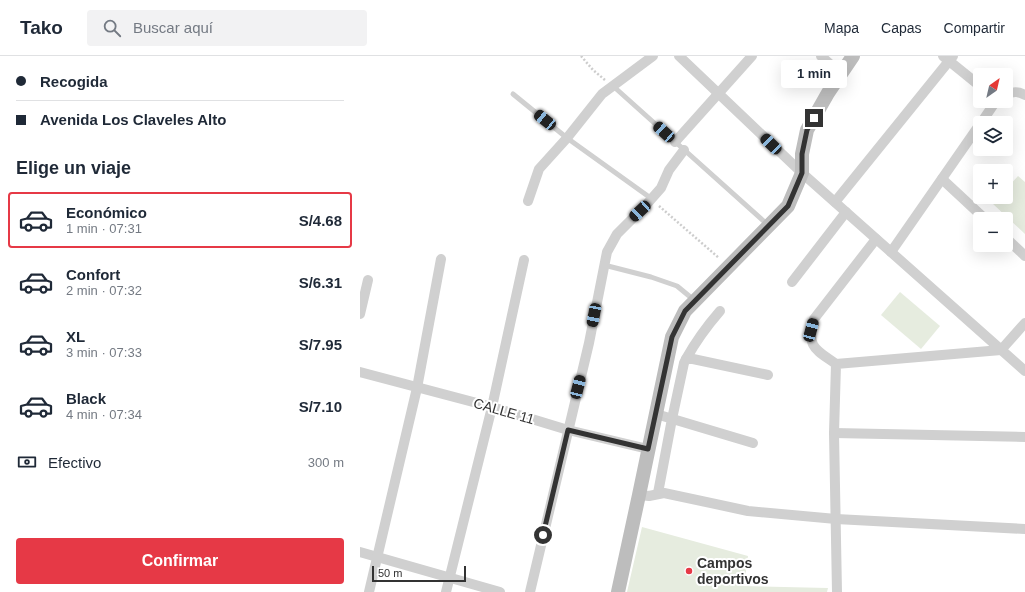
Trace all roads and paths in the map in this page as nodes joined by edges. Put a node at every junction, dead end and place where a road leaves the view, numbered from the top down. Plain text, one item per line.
1 (581, 56) edge
2 (653, 56) edge
3 (679, 56) edge
4 (752, 56) edge
5 (821, 56) edge
6 (853, 56) edge
7 (949, 57) edge
8 (840, 74) junction
9 (973, 79) edge
10 (613, 86) junction
11 (1013, 92) edge
12 (513, 94) dead end
13 (719, 94) junction
14 (1025, 95) edge
15 (973, 134) edge
16 (567, 138) junction
17 (675, 142) junction
18 (684, 150) junction
19 (802, 173) junction
20 (942, 178) junction
21 (652, 199) junction
22 (528, 201) dead end
23 (835, 202) junction
24 (846, 212) junction
25 (978, 212) edge
26 (768, 226) junction
27 (876, 239) junction
28 (1013, 245) edge
29 (891, 252) junction
30 (1025, 256) edge
31 (441, 259) dead end
32 (524, 260) dead end
33 (604, 265) junction
34 (728, 267) junction
35 (368, 280) dead end
36 (792, 282) dead end
37 (695, 301) junction
38 (720, 311) dead end
39 (360, 314) edge
40 (1025, 323) edge
41 (1001, 350) junction
42 (686, 359) junction
43 (836, 364) junction
44 (1025, 371) edge
45 (360, 372) edge
46 (768, 375) dead end
47 (417, 388) junction
48 (659, 398) junction
49 (676, 401) junction
50 (492, 407) junction
51 (656, 414) junction
52 (672, 419) junction
53 (568, 430) junction
54 (834, 433) junction
55 (1025, 436) edge
56 (753, 443) dead end
57 (648, 449) junction
58 (658, 493) junction
59 (639, 495) junction
60 (836, 519) junction
61 (1025, 529) edge
62 (360, 552) edge
63 (377, 557) junction
64 (450, 578) junction
65 (369, 592) edge
66 (446, 592) edge
67 (500, 592) edge
68 (530, 592) edge
69 (618, 592) edge
70 (837, 592) edge

1 - 10 path
2 - 10 street
3 - 13 street
4 - 13 street
5 - 8 street
6 - 8 street
7 - 9 street
7 - 23 street
8 - 19 street
10 - 16 street
10 - 17 lane
11 - 14 street
12 - 16 lane
13 - 17 street
13 - 19 street
15 - 20 street
16 - 21 lane
16 - 22 street
17 - 18 lane
18 - 21 street
18 - 26 lane
19 - 23 street
19 - 26 street
20 - 25 street
20 - 29 street
21 - 33 street
21 - 34 path
23 - 24 street
24 - 27 street
24 - 36 street
26 - 34 street
27 - 29 street
27 - 43 street
28 - 30 street
29 - 41 street
31 - 47 street
32 - 50 street
33 - 37 lane
33 - 53 street
34 - 37 street
35 - 39 street
37 - 48 street
38 - 42 street
40 - 41 street
41 - 43 street
41 - 44 street
42 - 46 street
42 - 49 street
43 - 54 street
45 - 47 street, CALLE 11
47 - 50 street, CALLE 11
47 - 63 street
48 - 49 street
48 - 51 street
49 - 52 street
50 - 53 street, CALLE 11
50 - 64 street
51 - 52 street
51 - 57 street
52 - 56 street
52 - 58 street
53 - 57 street, CALLE 11
53 - 68 street
54 - 55 street
54 - 60 street
57 - 59 street
58 - 59 street
58 - 60 street
59 - 69 street
60 - 61 street
60 - 70 street
62 - 63 street
63 - 64 street
63 - 65 street
64 - 66 street
64 - 67 street

